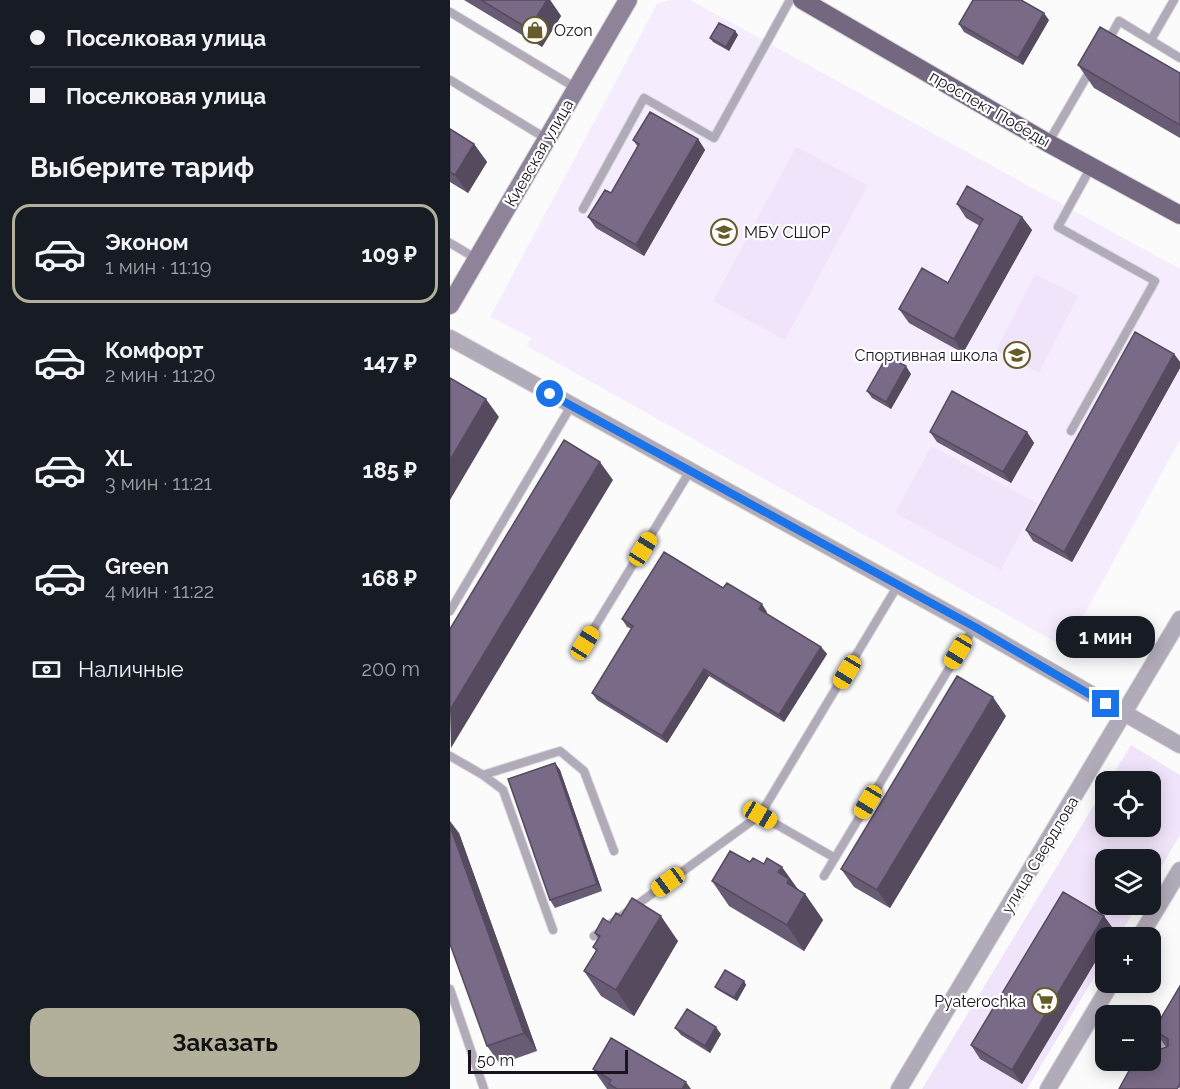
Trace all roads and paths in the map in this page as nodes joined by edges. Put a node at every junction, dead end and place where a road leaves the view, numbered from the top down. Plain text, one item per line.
1 (628, 0) edge
2 (790, 0) edge
3 (802, 0) edge
4 (1174, 0) edge
5 (450, 12) edge
6 (1151, 40) junction
7 (1101, 51) edge
8 (1180, 57) edge
9 (1095, 62) edge
10 (450, 80) edge
11 (576, 88) junction
12 (547, 139) junction
13 (1048, 143) junction
14 (1091, 166) junction
15 (583, 210) dead end
16 (1180, 215) edge
17 (450, 243) edge
18 (477, 259) junction
19 (450, 305) edge
20 (450, 338) edge
21 (571, 405) junction
22 (1071, 430) dead end
23 (690, 471) junction
24 (898, 585) junction
25 (450, 611) edge
26 (1180, 619) edge
27 (975, 627) junction
28 (585, 643) dead end
29 (1124, 714) junction
30 (1180, 745) edge
31 (450, 756) edge
32 (483, 775) junction
33 (760, 815) junction
34 (614, 851) dead end
35 (835, 858) junction
36 (1180, 870) edge
37 (824, 876) dead end
38 (1146, 927) edge
39 (553, 930) dead end
40 (594, 936) dead end
41 (450, 989) edge
42 (1105, 993) edge
43 (1180, 1006) edge
44 (1161, 1039) edge
45 (484, 1089) edge
46 (899, 1089) edge
47 (1048, 1089) edge

1 - 11 main road, Киевская улица
2 - 15 lane
3 - 13 main road, проспект Победы
4 - 6 lane
5 - 11 lane
6 - 7 lane
6 - 8 lane
9 - 13 lane
10 - 12 lane
11 - 12 main road, Киевская улица
12 - 18 main road, Киевская улица
13 - 14 main road, проспект Победы
14 - 16 main road, проспект Победы
14 - 22 lane
17 - 18 lane
18 - 19 main road, Киевская улица
20 - 21 street
21 - 23 street
21 - 25 lane
23 - 24 street
23 - 28 lane
24 - 27 street
24 - 33 lane
26 - 29 street, улица Свердлова
27 - 29 street
27 - 35 lane
29 - 30 street
29 - 46 street, улица Свердлова
31 - 32 lane
32 - 34 lane
32 - 39 lane
33 - 35 lane
33 - 40 lane
35 - 37 lane
36 - 38 street
41 - 45 lane
42 - 47 street
43 - 44 street

